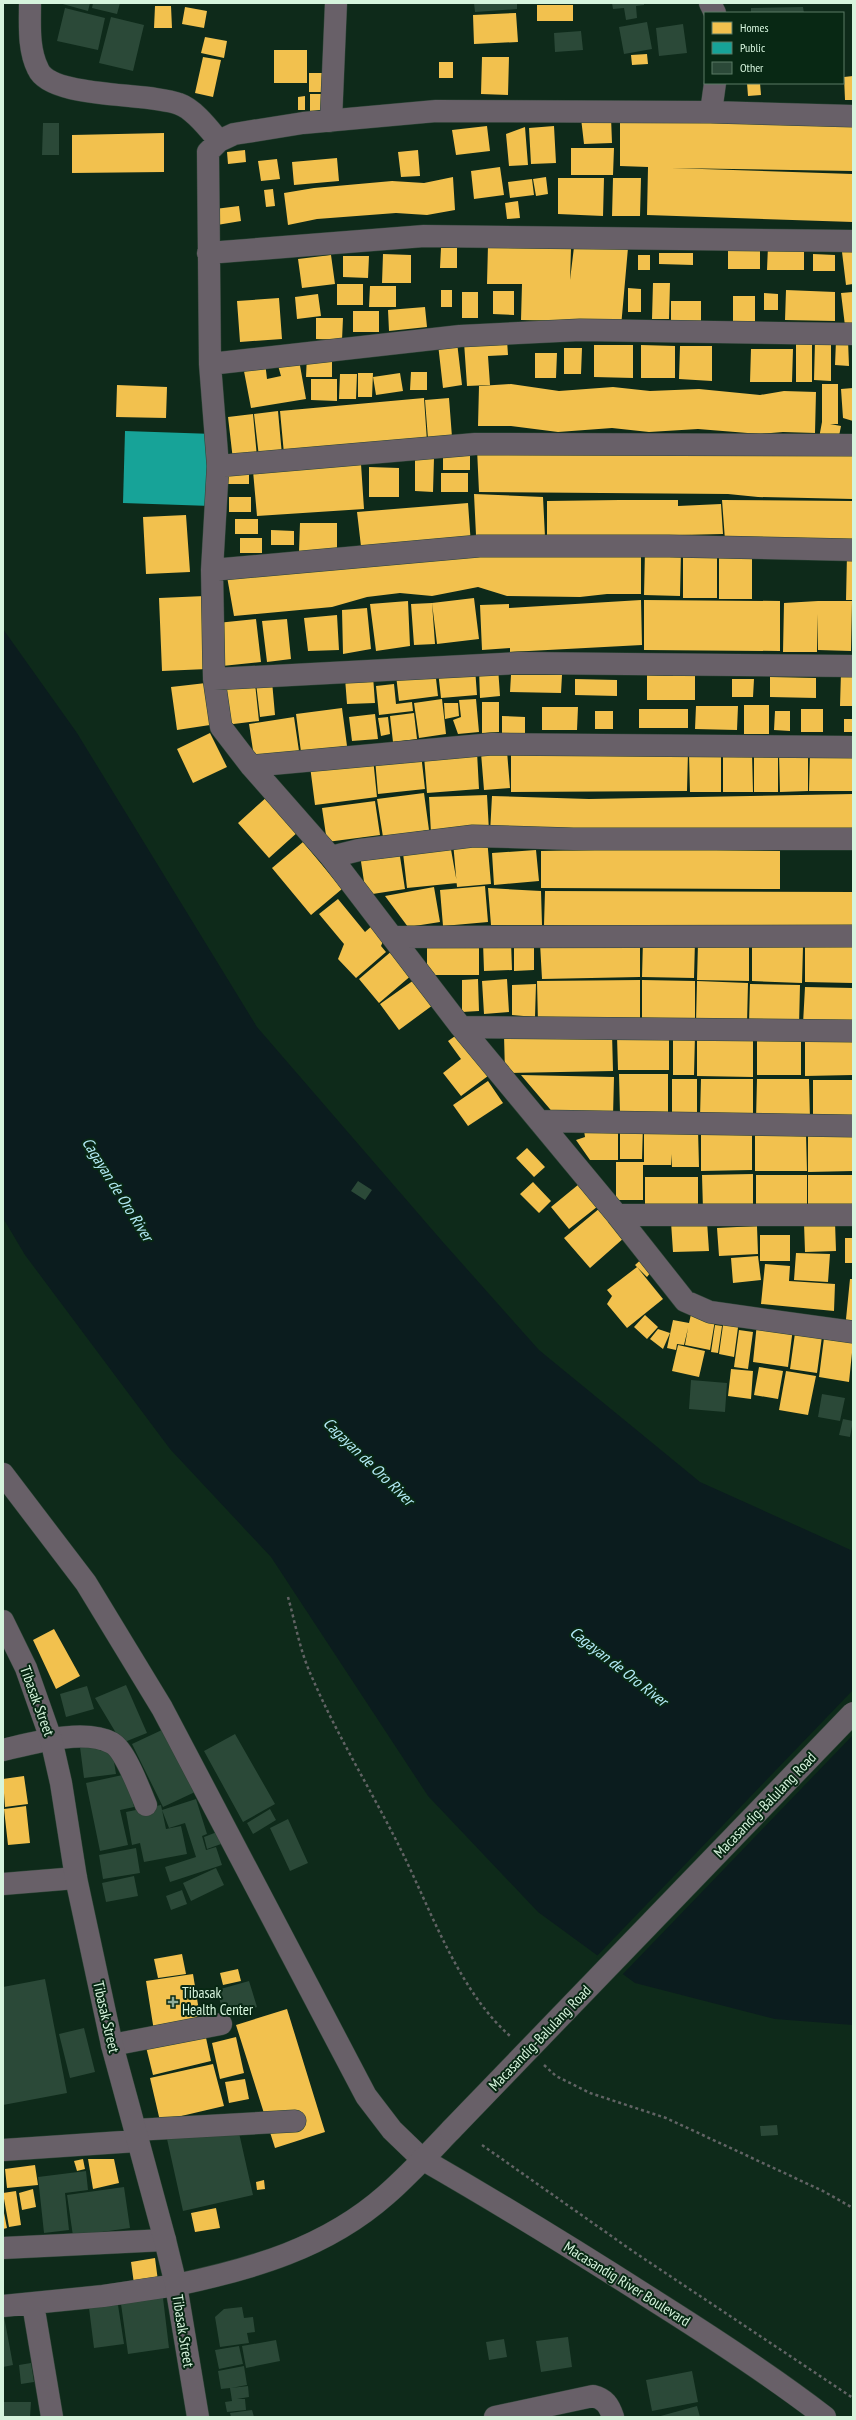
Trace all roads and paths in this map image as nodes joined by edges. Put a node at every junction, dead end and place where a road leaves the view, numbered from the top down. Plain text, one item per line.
1 (30, 3) edge
2 (336, 3) edge
3 (710, 3) edge
4 (714, 12) edge
5 (715, 84) edge
6 (711, 112) junction
7 (853, 116) edge
8 (332, 121) junction
9 (219, 141) junction
10 (853, 241) edge
11 (208, 253) junction
12 (853, 334) edge
13 (210, 364) junction
14 (853, 444) edge
15 (218, 466) junction
16 (853, 550) edge
17 (212, 570) junction
18 (853, 666) edge
19 (214, 678) junction
20 (853, 747) edge
21 (251, 766) junction
22 (853, 839) edge
23 (331, 857) junction
24 (853, 936) edge
25 (392, 937) junction
26 (461, 1027) junction
27 (853, 1031) edge
28 (539, 1121) junction
29 (853, 1126) edge
30 (617, 1215) junction
31 (853, 1215) edge
32 (853, 1332) edge
33 (3, 1474) edge
34 (288, 1597) dead end
35 (3, 1622) edge
36 (853, 1713) edge
37 (51, 1739) junction
38 (3, 1750) edge
39 (146, 1805) dead end
40 (76, 1878) junction
41 (3, 1884) edge
42 (221, 2024) dead end
43 (515, 2040) dead end
44 (112, 2045) junction
45 (539, 2061) dead end
46 (295, 2121) dead end
47 (136, 2135) junction
48 (482, 2145) dead end
49 (3, 2150) edge
50 (422, 2159) junction
51 (853, 2208) edge
52 (165, 2240) junction
53 (3, 2248) edge
54 (176, 2285) junction
55 (33, 2304) junction
56 (3, 2306) edge
57 (853, 2398) edge
58 (52, 2417) edge
59 (198, 2417) edge
60 (495, 2417) edge
61 (613, 2417) edge
62 (825, 2417) edge

1 - 9 street
2 - 8 street
3 - 4 street
5 - 6 street
6 - 7 street
6 - 8 street
8 - 9 street
9 - 11 street
10 - 11 street
11 - 13 street
12 - 13 street
13 - 15 street
14 - 15 street
15 - 17 street
16 - 17 street
17 - 19 street
18 - 19 street
19 - 21 street
20 - 21 street
21 - 23 street
22 - 23 street
23 - 25 street
24 - 25 street
25 - 26 street
26 - 27 street
26 - 28 street
28 - 29 street
28 - 30 street
30 - 31 street
30 - 32 street
33 - 50 street, Macasandig River Boulevard
34 - 43 path
35 - 37 street, Tibasak Street
36 - 50 street, Macasandig-Balulang Road, bridge
37 - 38 street
37 - 39 street
37 - 40 street, Tibasak Street
40 - 41 street
40 - 44 street, Tibasak Street
42 - 44 street
44 - 47 street, Tibasak Street
45 - 51 path
46 - 47 street
47 - 49 street
47 - 52 street, Tibasak Street
48 - 57 path
50 - 54 street, Macasandig-Balulang Road
50 - 62 street, Macasandig River Boulevard
52 - 53 street
52 - 54 street, Tibasak Street
54 - 55 street, Macasandig-Balulang Road
54 - 59 street, Tibasak Street
55 - 56 street, Macasandig-Balulang Road
55 - 58 street
60 - 61 street

